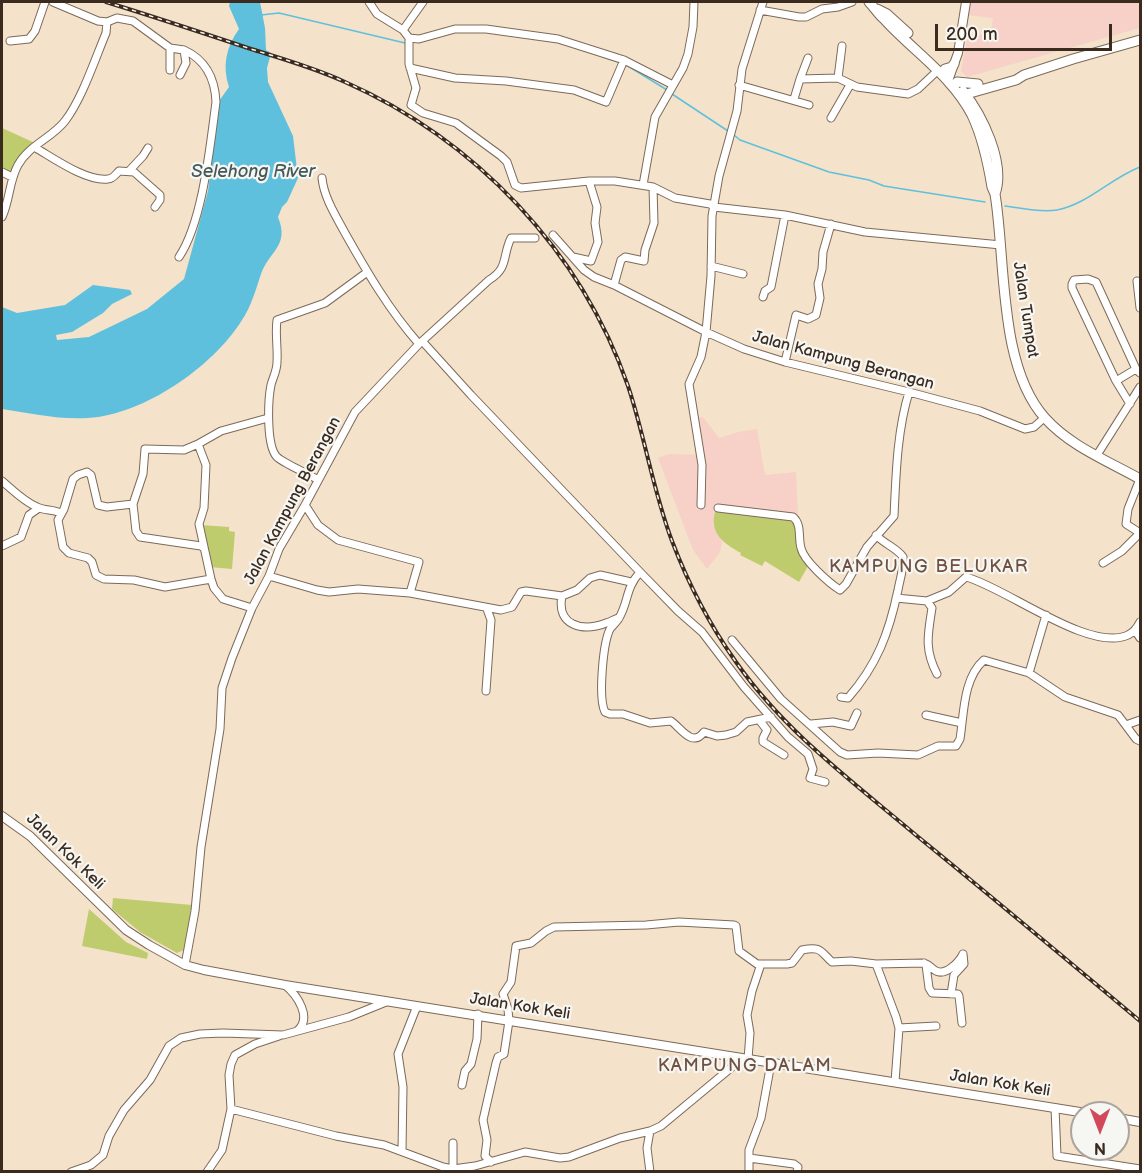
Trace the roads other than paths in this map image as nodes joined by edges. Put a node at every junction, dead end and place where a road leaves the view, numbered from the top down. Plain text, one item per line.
1 (45, 2) edge
2 (53, 2) edge
3 (369, 2) edge
4 (423, 2) edge
5 (694, 2) edge
6 (763, 2) edge
7 (852, 2) edge
8 (966, 2) edge
9 (872, 5) edge
10 (760, 10) junction
11 (107, 22) junction
12 (403, 30) junction
13 (1140, 40) edge
14 (10, 41) dead end
15 (409, 41) junction
16 (842, 46) dead end
17 (170, 48) junction
18 (184, 50) junction
19 (919, 52) junction
20 (958, 52) junction
21 (808, 58) dead end
22 (624, 60) junction
23 (954, 64) joint
24 (410, 68) junction
25 (170, 70) dead end
26 (935, 73) junction
27 (180, 75) dead end
28 (838, 78) junction
29 (800, 79) junction
30 (850, 84) junction
31 (955, 84) junction
32 (673, 85) junction
33 (739, 85) junction
34 (982, 86) junction
35 (794, 99) junction
36 (809, 105) dead end
37 (974, 112) junction
38 (831, 118) dead end
39 (34, 147) junction
40 (148, 147) dead end
41 (129, 171) junction
42 (2, 172) edge
43 (12, 177) junction
44 (322, 178) dead end
45 (589, 181) junction
46 (643, 184) junction
47 (653, 187) junction
48 (155, 207) dead end
49 (714, 207) junction
50 (785, 215) junction
51 (2, 217) edge
52 (831, 224) junction
53 (553, 235) dead end
54 (536, 238) dead end
55 (1000, 245) junction
56 (179, 257) dead end
57 (573, 257) junction
58 (711, 266) junction
59 (366, 273) junction
60 (743, 274) dead end
61 (1137, 281) dead end
62 (614, 285) junction
63 (763, 297) dead end
64 (1140, 308) edge
65 (706, 332) junction
66 (421, 343) junction
67 (785, 362) junction
68 (1138, 371) edge
69 (1116, 381) junction
70 (1140, 387) edge
71 (909, 392) junction
72 (1130, 404) junction
73 (268, 418) junction
74 (1044, 418) junction
75 (198, 444) junction
76 (1097, 455) junction
77 (1140, 479) edge
78 (318, 480) junction
79 (2, 481) edge
80 (133, 504) junction
81 (305, 505) junction
82 (701, 505) dead end
83 (39, 508) junction
84 (718, 508) dead end
85 (60, 513) junction
86 (876, 535) junction
87 (2, 546) edge
88 (204, 548) junction
89 (1103, 563) dead end
90 (640, 572) junction
91 (269, 576) junction
92 (211, 579) junction
93 (631, 582) junction
94 (410, 593) junction
95 (562, 596) junction
96 (896, 598) junction
97 (927, 601) junction
98 (252, 608) junction
99 (487, 609) junction
100 (1046, 615) junction
101 (619, 618) junction
102 (1140, 622) edge
103 (1135, 630) junction
104 (1140, 638) edge
105 (732, 640) dead end
106 (1029, 673) junction
107 (937, 674) dead end
108 (486, 691) dead end
109 (841, 697) dead end
110 (857, 713) dead end
111 (926, 715) dead end
112 (771, 717) junction
113 (1140, 720) edge
114 (760, 721) junction
115 (962, 723) junction
116 (811, 724) junction
117 (1126, 725) junction
118 (1140, 741) edge
119 (784, 755) dead end
120 (825, 782) dead end
121 (2, 816) edge
122 (924, 963) junction
123 (185, 964) junction
124 (761, 964) junction
125 (876, 964) junction
126 (285, 985) junction
127 (951, 994) junction
128 (388, 1000) junction
129 (417, 1006) junction
130 (478, 1014) junction
131 (509, 1021) junction
132 (962, 1023) dead end
133 (936, 1026) dead end
134 (898, 1028) junction
135 (295, 1032) junction
136 (283, 1035) junction
137 (743, 1059) junction
138 (771, 1063) junction
139 (895, 1082) junction
140 (462, 1085) dead end
141 (1055, 1108) junction
142 (231, 1109) junction
143 (1070, 1110) edge
144 (650, 1131) junction
145 (453, 1143) dead end
146 (402, 1151) junction
147 (749, 1158) junction
148 (491, 1162) junction
149 (453, 1169) junction
150 (1140, 1169) edge
151 (72, 1172) edge
152 (207, 1172) edge
153 (650, 1172) edge
154 (749, 1172) edge
155 (798, 1172) edge

1 - 14 street
2 - 11 street
3 - 12 street
4 - 12 street
5 - 32 street
6 - 10 street
7 - 10 street
8 - 20 street
9 - 19 main road, Jalan Tumpat
9 - 31 main road, Jalan Tumpat
10 - 33 street
11 - 17 street
11 - 39 street
12 - 15 street
13 - 34 main road
15 - 22 street
15 - 24 street
16 - 28 street
17 - 18 street
17 - 25 street
18 - 27 street
18 - 56 street
19 - 26 main road
19 - 31 main road, Jalan Tumpat
20 - 23 street
20 - 31 street
21 - 29 street
22 - 24 street
22 - 32 street
23 - 31 main road
24 - 45 street
26 - 30 street
26 - 37 main road
28 - 29 street
28 - 30 street
29 - 35 street
30 - 38 street
31 - 34 main road
31 - 34 main road
31 - 37 main road, Jalan Tumpat
32 - 46 street
33 - 35 street
33 - 49 street
34 - 37 main road
35 - 36 street
37 - 55 main road, Jalan Tumpat
39 - 41 street
39 - 43 street
40 - 41 street
41 - 48 street
42 - 43 street
43 - 51 street
44 - 59 street
45 - 46 street
45 - 57 street
46 - 47 street
47 - 49 street
47 - 62 street
49 - 50 street
49 - 58 street
50 - 52 street
50 - 63 street
52 - 55 street
52 - 67 street
53 - 57 street, Jalan Kampung Berangan
54 - 66 street, Jalan Kampung Berangan
55 - 74 main road, Jalan Tumpat
57 - 62 street, Jalan Kampung Berangan
58 - 60 street
58 - 65 street
59 - 66 street
59 - 73 street
61 - 64 street
62 - 65 street, Jalan Kampung Berangan
65 - 67 street, Jalan Kampung Berangan
65 - 82 street
66 - 78 street, Jalan Kampung Berangan
66 - 90 street
67 - 71 street, Jalan Kampung Berangan
68 - 69 street
68 - 69 street
69 - 72 street
70 - 72 street
71 - 74 street, Jalan Kampung Berangan
71 - 86 street
72 - 76 street
73 - 75 street
73 - 78 street
74 - 76 main road, Jalan Tumpat
75 - 80 street
75 - 88 street
76 - 77 main road, Jalan Tumpat
77 - 89 street
78 - 81 street, Jalan Kampung Berangan
79 - 83 street
80 - 85 street
80 - 88 street
81 - 91 street, Jalan Kampung Berangan
81 - 94 street
83 - 85 street
83 - 87 street
84 - 86 street
85 - 92 street
86 - 96 street
88 - 92 street
90 - 93 street
90 - 112 street
91 - 94 street
91 - 98 street, Jalan Kampung Berangan
92 - 98 street
93 - 95 street
93 - 101 street
94 - 99 street
95 - 99 street
95 - 101 street
96 - 97 street
96 - 109 street
97 - 100 street
97 - 107 street
98 - 123 street, Jalan Kampung Berangan
99 - 108 street
100 - 103 street
100 - 106 street
101 - 114 street
102 - 103 street
103 - 104 street
105 - 116 street
106 - 115 street
106 - 117 street
110 - 116 street
111 - 115 street
112 - 114 street
112 - 120 street
113 - 117 street
114 - 119 street
115 - 116 street
117 - 118 street
121 - 123 street, Jalan Kok Keli
122 - 125 street
122 - 127 street
122 - 127 street
123 - 126 street, Jalan Kok Keli
124 - 125 street
124 - 131 street
124 - 137 street
125 - 134 street
126 - 128 street, Jalan Kok Keli
126 - 135 street
127 - 132 street
128 - 129 street, Jalan Kok Keli
128 - 135 street
129 - 130 street, Jalan Kok Keli
129 - 146 street
130 - 131 street, Jalan Kok Keli
130 - 140 street
131 - 137 street, Jalan Kok Keli
131 - 148 street
133 - 134 street
134 - 139 street
135 - 136 street
136 - 142 street
136 - 151 street
137 - 138 street, Jalan Kok Keli
137 - 144 street
138 - 139 street, Jalan Kok Keli
138 - 147 street
139 - 141 street, Jalan Kok Keli
141 - 143 street, Jalan Kok Keli
141 - 150 street
142 - 146 street
142 - 152 street
144 - 148 street
144 - 153 street
145 - 149 street
146 - 149 street
147 - 154 street
147 - 155 street
148 - 149 street

